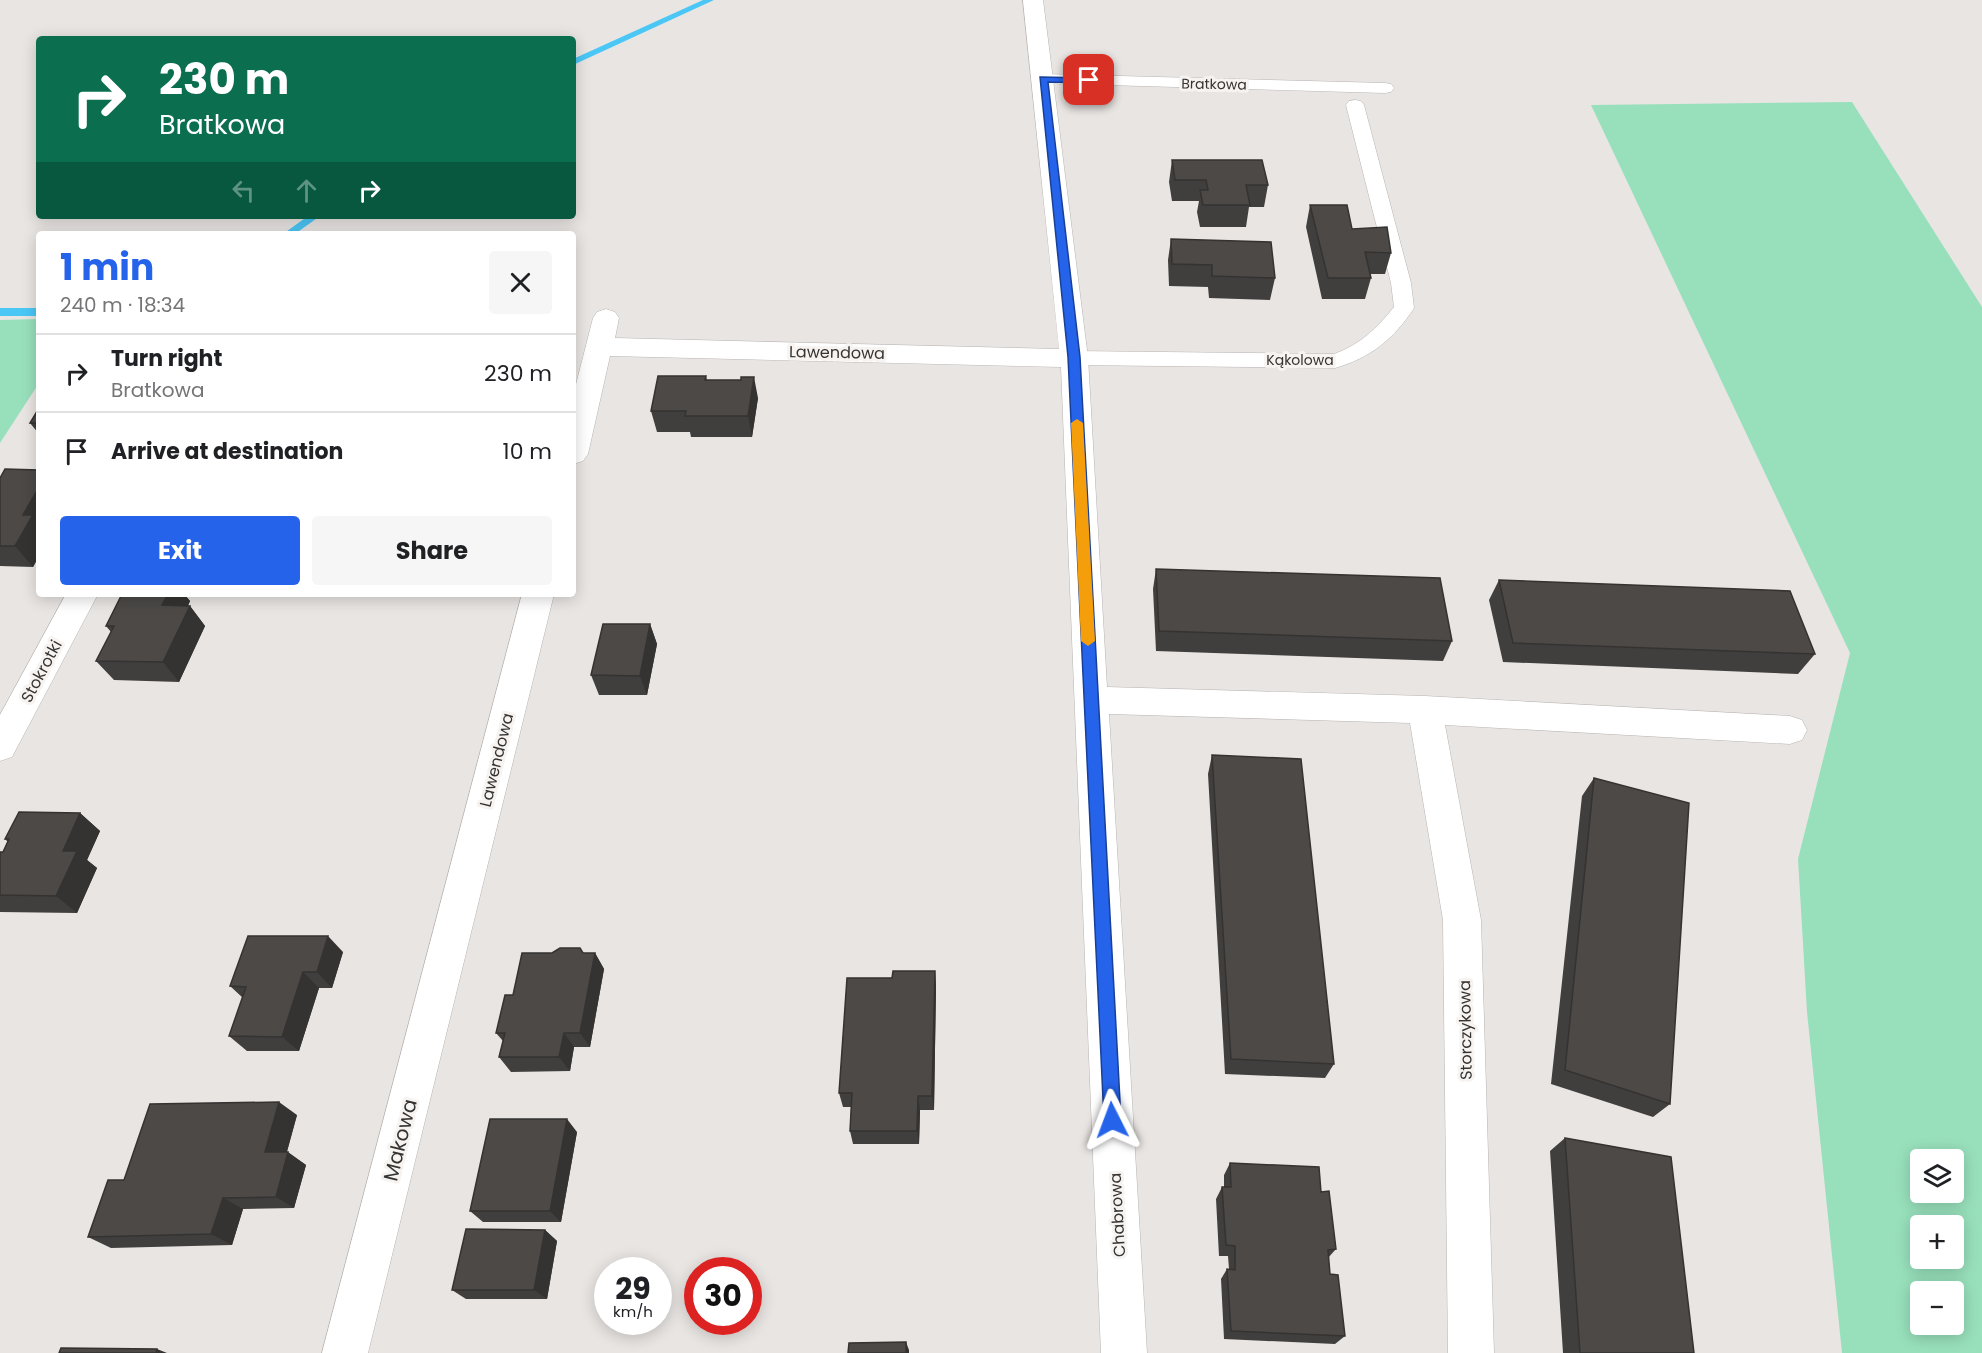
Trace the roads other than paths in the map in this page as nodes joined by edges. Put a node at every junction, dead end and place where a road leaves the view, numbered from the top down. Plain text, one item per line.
1 (1033, 0) edge
2 (1043, 79) junction
3 (1385, 88) dead end
4 (1355, 105) dead end
5 (606, 318) dead end
6 (600, 347) junction
7 (1074, 357) junction
8 (576, 442) edge
9 (80, 597) edge
10 (537, 597) edge
11 (1091, 700) junction
12 (1425, 710) junction
13 (1790, 730) dead end
14 (0, 747) edge
15 (454, 927) joint
16 (345, 1353) edge
17 (1124, 1353) edge
18 (1472, 1353) edge

1 - 2 street, Chabrowa
2 - 3 lane, Bratkowa
2 - 7 street, Chabrowa
4 - 7 lane, Kąkolowa
5 - 6 street
6 - 7 street, Lawendowa
6 - 8 street
7 - 11 street, Chabrowa
9 - 14 street, Stokrotki
10 - 15 street, Lawendowa
11 - 12 street
11 - 17 street, Chabrowa
12 - 13 street
12 - 18 street, Storczykowa
15 - 16 street, Makowa

